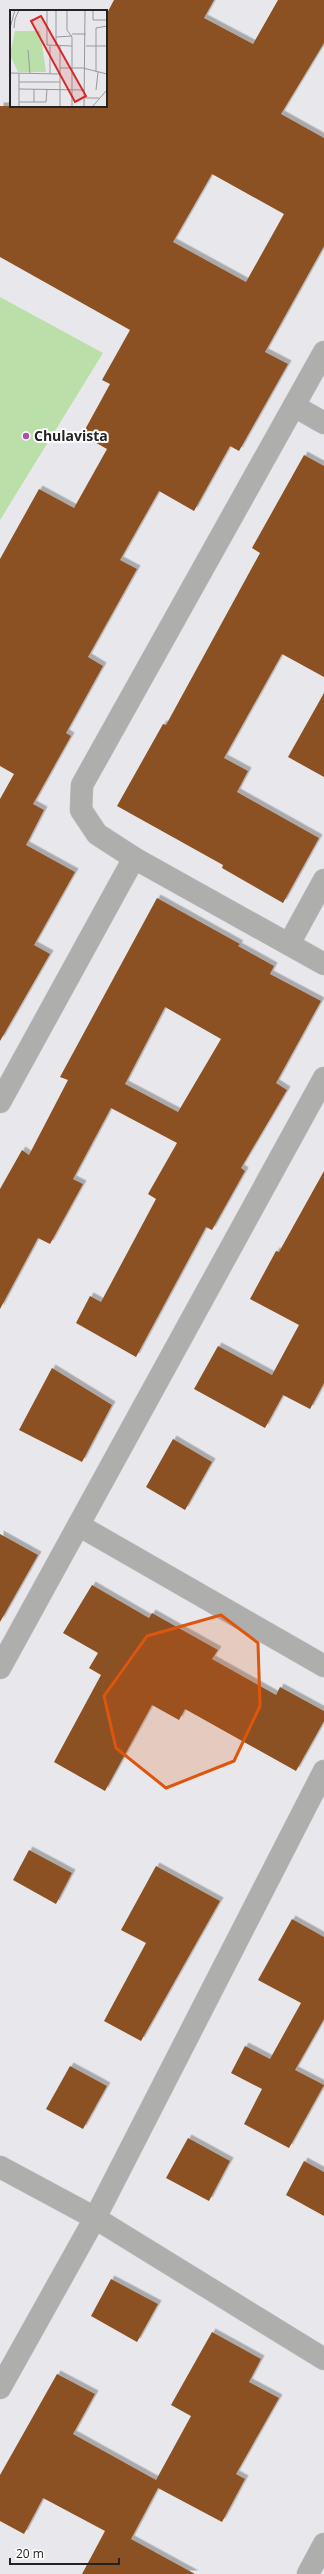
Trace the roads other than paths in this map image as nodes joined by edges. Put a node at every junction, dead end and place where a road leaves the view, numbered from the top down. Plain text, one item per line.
1 (324, 352) edge
2 (294, 406) junction
3 (324, 422) edge
4 (134, 858) junction
5 (324, 880) edge
6 (289, 944) junction
7 (324, 964) edge
8 (324, 1078) edge
9 (0, 1102) edge
10 (80, 1526) junction
11 (324, 1666) edge
12 (0, 1668) edge
13 (324, 1771) edge
14 (0, 2166) edge
15 (94, 2218) junction
16 (324, 2359) edge
17 (0, 2388) edge
18 (324, 2544) edge
19 (308, 2574) edge

1 - 2 street
2 - 3 street
2 - 4 street
4 - 6 street
4 - 9 street
5 - 6 street
6 - 7 street
8 - 10 street
10 - 11 street
10 - 12 street
13 - 15 street
14 - 15 street
15 - 16 street
15 - 17 street
18 - 19 street

